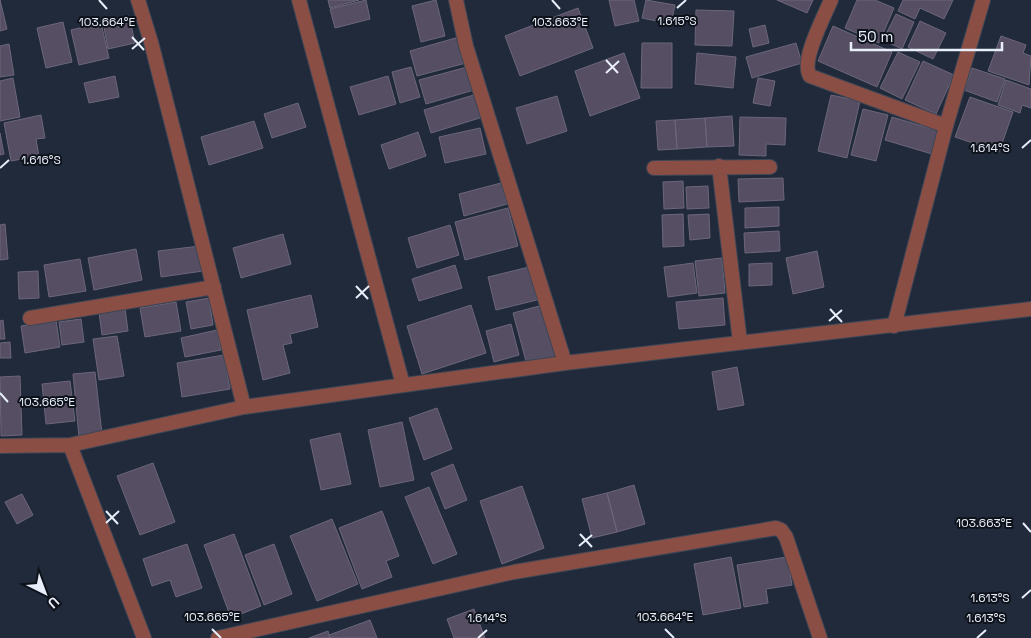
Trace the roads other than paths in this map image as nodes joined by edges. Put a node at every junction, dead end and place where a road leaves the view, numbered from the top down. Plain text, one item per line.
1 (138, 0) edge
2 (299, 0) edge
3 (456, 0) edge
4 (831, 0) edge
5 (983, 0) edge
6 (946, 126) junction
7 (719, 166) junction
8 (770, 167) dead end
9 (654, 168) dead end
10 (214, 287) junction
11 (1031, 309) edge
12 (30, 318) dead end
13 (894, 326) junction
14 (740, 342) junction
15 (565, 363) junction
16 (403, 385) junction
17 (244, 407) junction
18 (70, 445) junction
19 (0, 446) edge
20 (144, 638) edge
21 (218, 638) edge
22 (820, 638) edge

1 - 10 street
2 - 16 street
3 - 15 street
4 - 6 street
5 - 6 street
6 - 13 street
7 - 8 street
7 - 9 street
7 - 14 street
10 - 12 street
10 - 17 street
11 - 13 street
13 - 14 street
14 - 15 street
15 - 16 street
16 - 17 street
17 - 18 street
18 - 19 street
18 - 20 street
21 - 22 street

